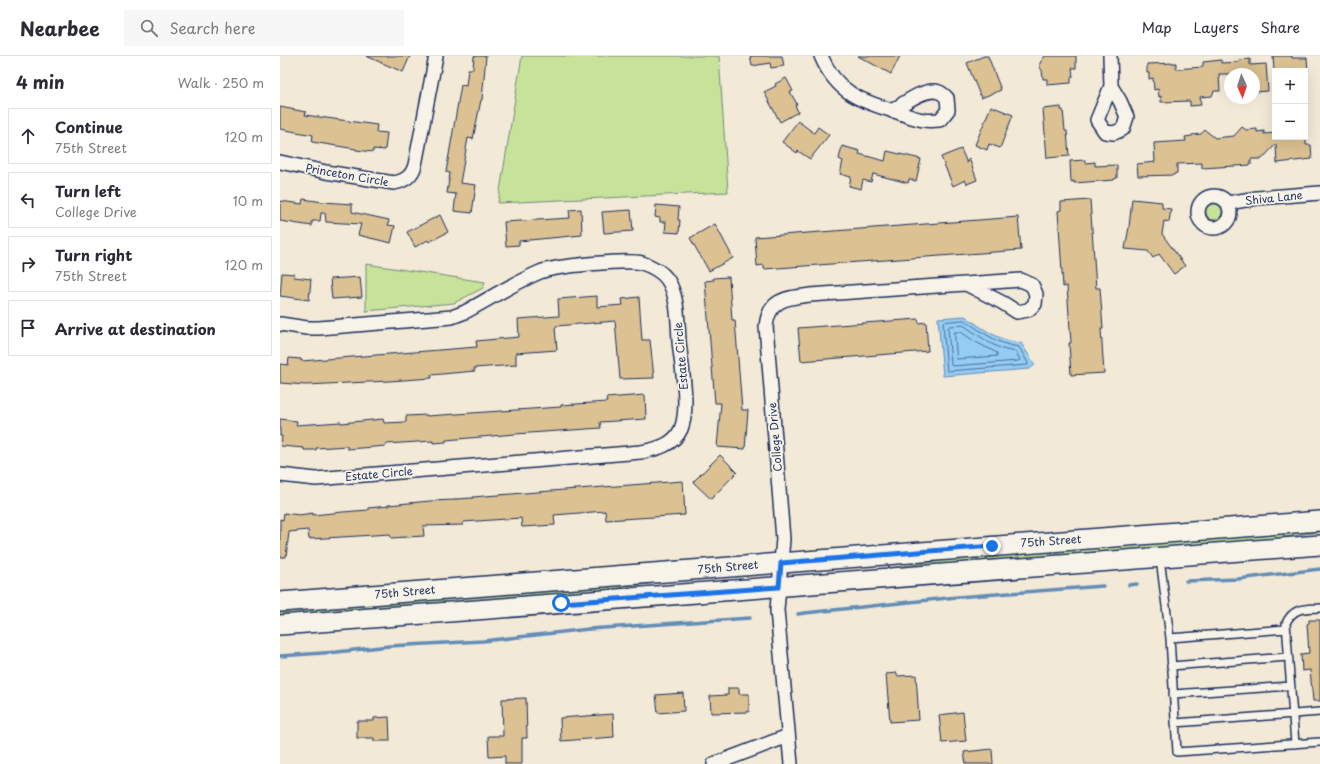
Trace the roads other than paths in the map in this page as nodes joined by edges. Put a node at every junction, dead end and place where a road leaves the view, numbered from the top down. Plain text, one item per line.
1 (436, 56) edge
2 (821, 56) edge
3 (1110, 56) edge
4 (1111, 86) dead end
5 (892, 111) dead end
6 (280, 162) edge
7 (1320, 193) edge
8 (1228, 203) dead end
9 (966, 284) junction
10 (280, 324) edge
11 (280, 475) edge
12 (1320, 520) edge
13 (1320, 545) edge
14 (1160, 558) junction
15 (781, 563) junction
16 (779, 587) junction
17 (280, 602) edge
18 (1320, 608) edge
19 (280, 625) edge
20 (1286, 629) junction
21 (1170, 638) junction
22 (1288, 657) junction
23 (1171, 666) junction
24 (1291, 686) junction
25 (1173, 694) junction
26 (1320, 712) edge
27 (1293, 714) junction
28 (1175, 723) junction
29 (788, 736) junction
30 (1320, 742) edge
31 (1295, 744) junction
32 (714, 764) edge
33 (790, 764) edge

1 - 6 street, Princeton Circle
2 - 5 street
3 - 4 street
7 - 8 street, Shiva Lane
9 - 9 street, College Drive
9 - 15 street, College Drive
10 - 11 street, Estate Circle
12 - 15 main road, 75th Street
13 - 14 main road, 75th Street
14 - 16 main road, 75th Street
14 - 21 lane
15 - 16 street, College Drive
15 - 17 main road, 75th Street
16 - 19 main road, 75th Street
16 - 29 street, College Drive
18 - 20 lane
20 - 21 lane
20 - 22 lane
21 - 23 lane
22 - 23 lane
22 - 24 lane
23 - 25 lane
24 - 25 lane
24 - 27 lane
25 - 28 lane
26 - 27 lane
27 - 28 lane
27 - 31 lane
28 - 31 lane
29 - 32 street
29 - 33 street, College Drive
30 - 31 lane

